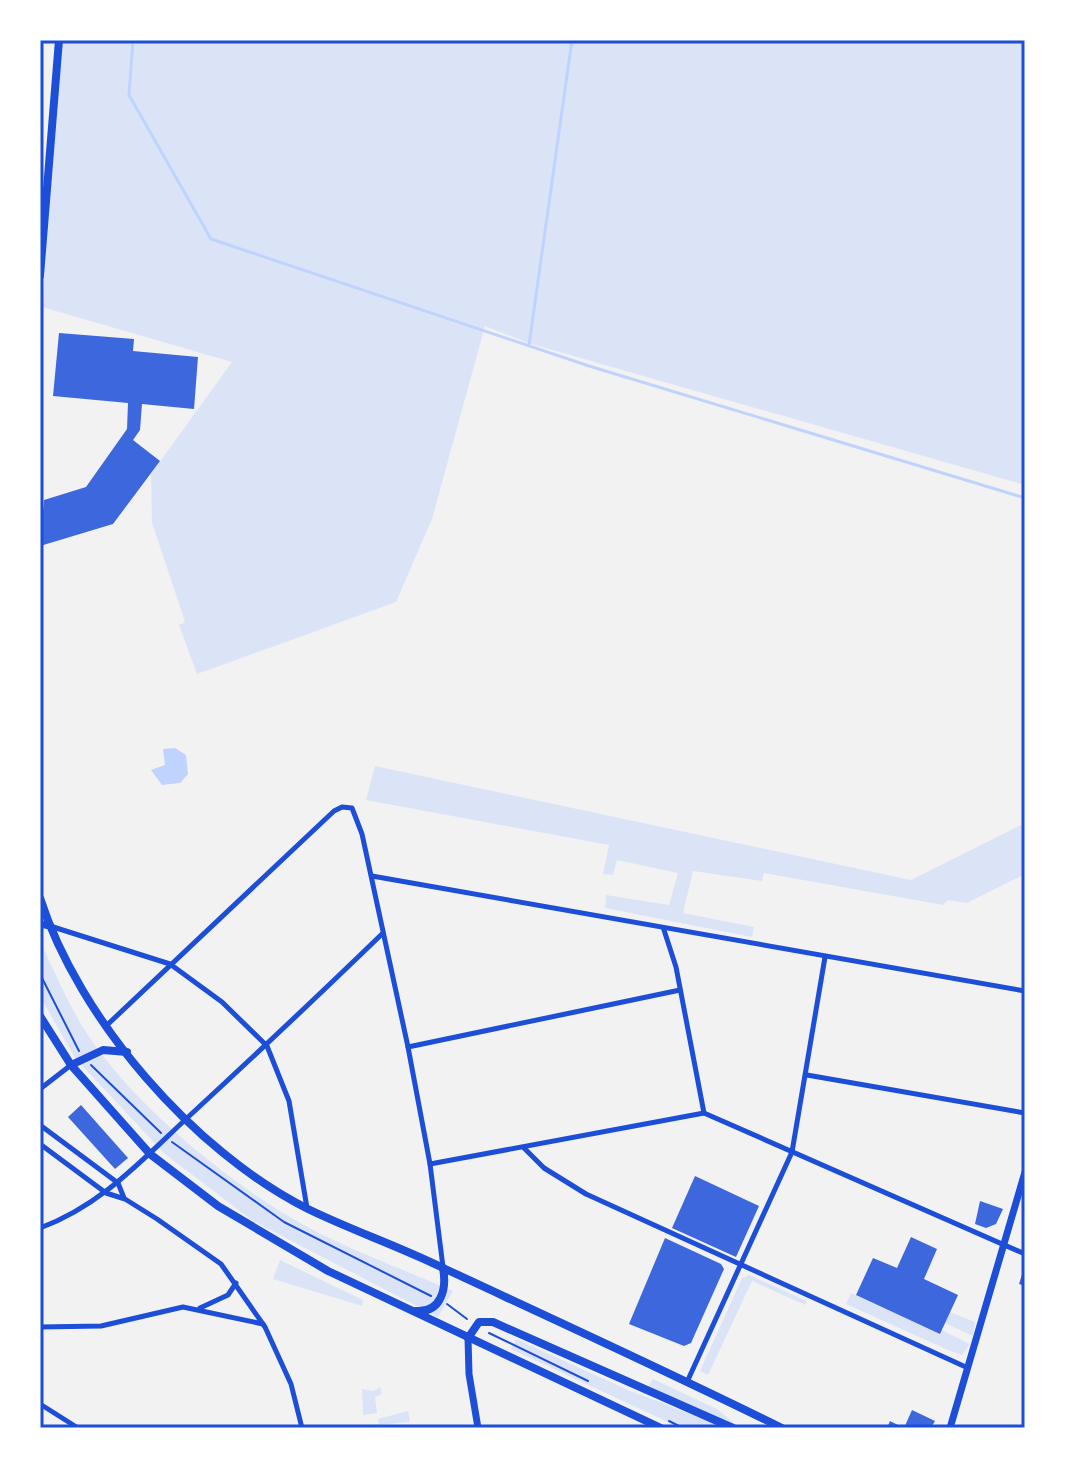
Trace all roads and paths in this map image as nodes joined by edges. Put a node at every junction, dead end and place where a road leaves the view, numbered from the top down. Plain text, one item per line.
1 (59, 40) edge
2 (40, 276) edge
3 (372, 876) junction
4 (40, 898) edge
5 (45, 925) edge
6 (664, 930) junction
7 (384, 933) junction
8 (825, 957) junction
9 (170, 964) junction
10 (680, 990) junction
11 (1025, 991) edge
12 (40, 1016) edge
13 (106, 1026) junction
14 (267, 1046) junction
15 (408, 1047) junction
16 (127, 1052) junction
17 (71, 1065) junction
18 (807, 1075) junction
19 (40, 1089) edge
20 (704, 1113) junction
21 (1025, 1113) edge
22 (186, 1120) junction
23 (40, 1125) edge
24 (40, 1144) edge
25 (524, 1148) junction
26 (792, 1152) junction
27 (150, 1154) junction
28 (430, 1164) junction
29 (1025, 1172) edge
30 (118, 1183) junction
31 (106, 1193) junction
32 (125, 1199) junction
33 (307, 1208) junction
34 (40, 1228) edge
35 (1003, 1247) junction
36 (1025, 1254) edge
37 (741, 1264) junction
38 (443, 1268) junction
39 (236, 1283) junction
40 (199, 1308) junction
41 (403, 1308) junction
42 (455, 1308) dead end
43 (264, 1325) junction
44 (475, 1326) junction
45 (40, 1327) edge
46 (468, 1338) junction
47 (968, 1368) junction
48 (687, 1382) junction
49 (590, 1383) dead end
50 (40, 1404) edge
51 (662, 1423) edge
52 (78, 1428) edge
53 (302, 1428) edge
54 (478, 1428) edge
55 (683, 1428) edge
56 (733, 1428) edge
57 (782, 1428) edge
58 (950, 1428) edge

1 - 2 main road
3 - 6 street
3 - 7 street
3 - 9 street
4 - 5 main road
5 - 9 street
5 - 13 main road
6 - 8 street
6 - 10 street
7 - 14 street
7 - 15 street
8 - 11 street
8 - 18 street
9 - 13 street
9 - 14 street
10 - 15 street
10 - 20 street
12 - 17 main road
13 - 16 main road
14 - 22 street
14 - 33 street
15 - 28 street
16 - 17 main road
16 - 22 main road
17 - 19 street
17 - 27 main road
18 - 21 street
18 - 26 street
20 - 25 street
20 - 26 street
22 - 27 street
22 - 33 main road
23 - 30 street
24 - 31 street
25 - 28 street
25 - 37 street
26 - 35 street
26 - 37 street
27 - 30 street
27 - 41 main road
28 - 38 street
29 - 35 main road
30 - 31 street
30 - 32 street
31 - 32 street
31 - 34 street
32 - 39 street
33 - 38 main road
35 - 36 street
35 - 47 main road
37 - 47 street
37 - 48 street
38 - 41 main road
38 - 48 main road
39 - 40 street
39 - 43 street
40 - 43 street
40 - 45 street
41 - 46 main road
42 - 44 path
43 - 53 street
44 - 46 main road
44 - 49 path
44 - 56 main road
46 - 51 main road
46 - 54 main road
47 - 58 main road
48 - 57 main road
50 - 52 street
51 - 55 path

